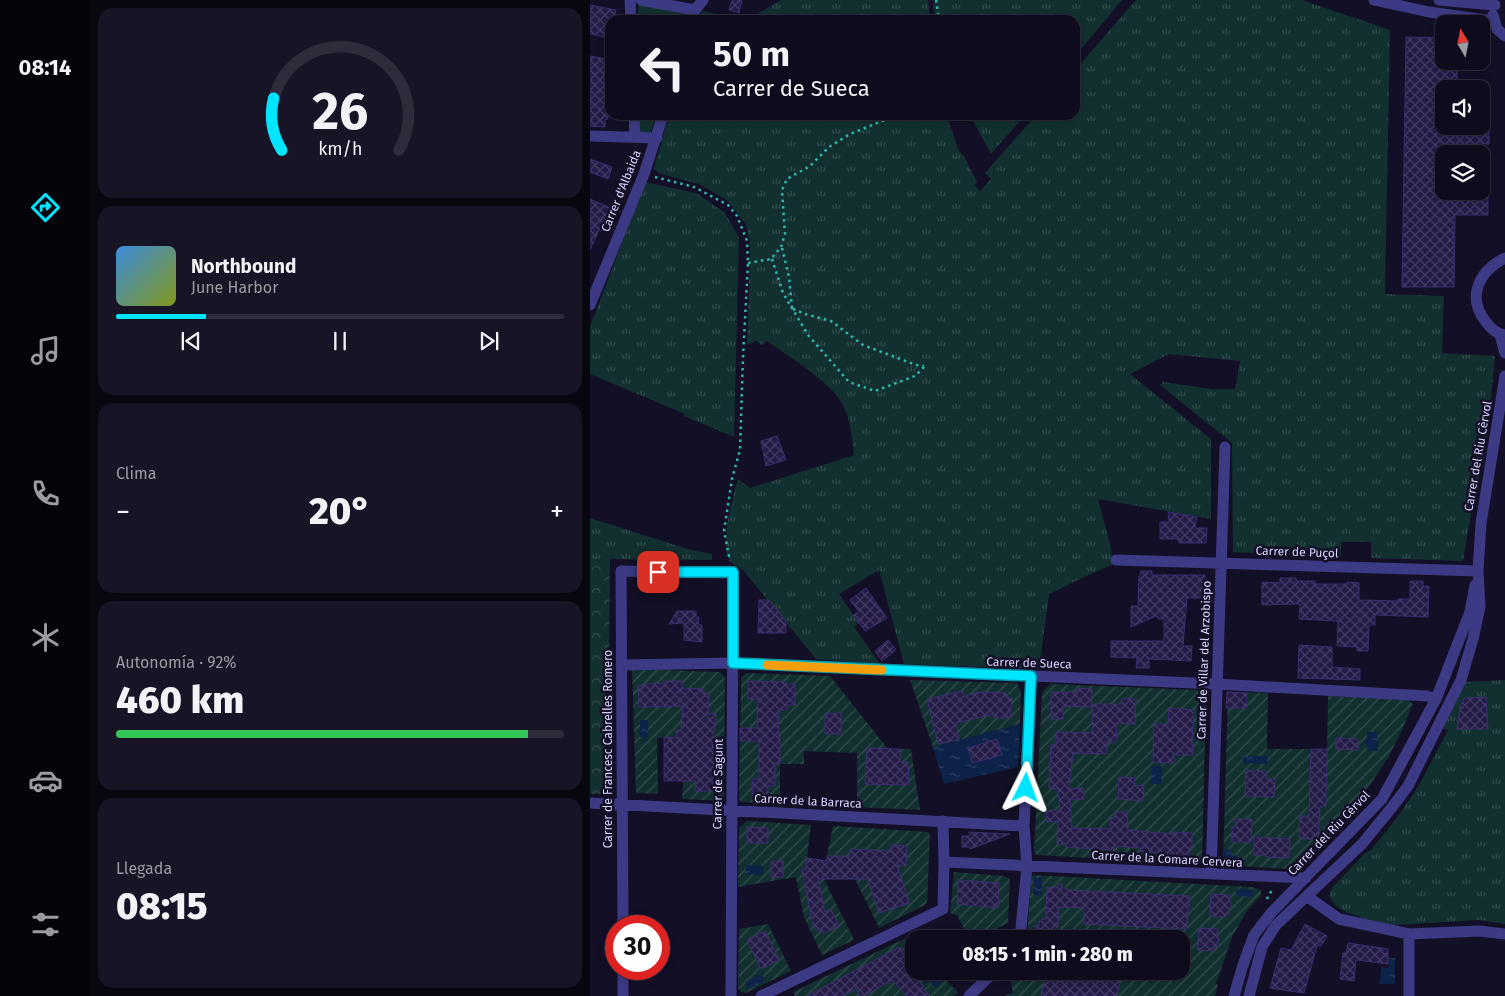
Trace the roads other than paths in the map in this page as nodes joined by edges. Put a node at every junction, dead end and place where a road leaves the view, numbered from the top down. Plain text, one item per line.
1 (630, 0) edge
2 (641, 0) edge
3 (703, 0) edge
4 (1374, 0) edge
5 (1439, 0) edge
6 (1497, 3) edge
7 (631, 15) edge
8 (693, 15) edge
9 (1494, 21) junction
10 (1505, 36) edge
11 (634, 120) edge
12 (662, 120) edge
13 (590, 136) edge
14 (635, 137) junction
15 (657, 138) junction
16 (1505, 258) edge
17 (590, 304) edge
18 (1503, 335) edge
19 (1505, 353) edge
20 (1505, 376) edge
21 (1225, 447) dead end
22 (1116, 560) dead end
23 (1221, 564) junction
24 (1478, 571) junction
25 (733, 572) joint
26 (733, 663) junction
27 (621, 665) junction
28 (1031, 676) junction
29 (1217, 684) junction
30 (1436, 698) junction
31 (590, 803) edge
32 (622, 804) junction
33 (732, 811) junction
34 (943, 821) junction
35 (1024, 826) junction
36 (944, 862) junction
37 (1027, 866) junction
38 (1211, 874) junction
39 (1306, 878) junction
40 (1308, 897) junction
41 (623, 915) edge
42 (1021, 930) edge
43 (1409, 934) junction
44 (1505, 934) edge
45 (623, 980) edge
46 (986, 980) edge
47 (624, 996) edge
48 (731, 996) edge
49 (761, 996) edge
50 (969, 996) edge
51 (1234, 996) edge
52 (1249, 996) edge
53 (1409, 996) edge

1 - 7 street
2 - 8 street
3 - 8 street
4 - 9 street
5 - 6 street
6 - 9 street
9 - 10 street
11 - 14 street
12 - 15 street, Carrer d'Albaida
13 - 14 street
14 - 15 street
15 - 17 street, Carrer d'Albaida
16 - 18 street
18 - 19 street
20 - 24 street, Carrer del Riu Cèrvol
21 - 23 street, Carrer de Villar del Arzobispo
22 - 23 street, Carrer de Puçol
23 - 24 street, Carrer de Puçol
23 - 29 street, Carrer de Villar del Arzobispo
24 - 30 street, Carrer del Riu Cèrvol
24 - 40 street, Carrer del Riu Cèrvol
25 - 26 street, Carrer de Sagunt
25 - 27 street, Carrer de Francesc Cabrelles Romero
26 - 27 street, Carrer de Sueca
26 - 28 street, Carrer de Sueca
26 - 33 street, Carrer de Sagunt
27 - 32 street, Carrer de Francesc Cabrelles Romero
28 - 29 street, Carrer de Sueca
28 - 35 street
29 - 30 street, Carrer de Sueca
29 - 38 street, Carrer de Villar del Arzobispo
30 - 39 street, Carrer del Riu Cèrvol
31 - 32 street, Carrer de la Barraca
32 - 33 street, Carrer de la Barraca
32 - 41 street, Carrer de Francesc Cabrelles Romero
33 - 34 street, Carrer de la Barraca
33 - 48 street, Carrer de Sagunt
34 - 35 street, Carrer de la Barraca
34 - 36 street
35 - 37 street
36 - 37 street, Carrer de la Comare Cervera
36 - 49 street
37 - 38 street, Carrer de la Comare Cervera
37 - 42 street
38 - 39 street, Carrer de la Comare Cervera
39 - 51 street, Carrer del Riu Cèrvol
40 - 43 street
40 - 52 street, Carrer del Riu Cèrvol
43 - 44 street
43 - 53 street
45 - 47 street
46 - 50 street

